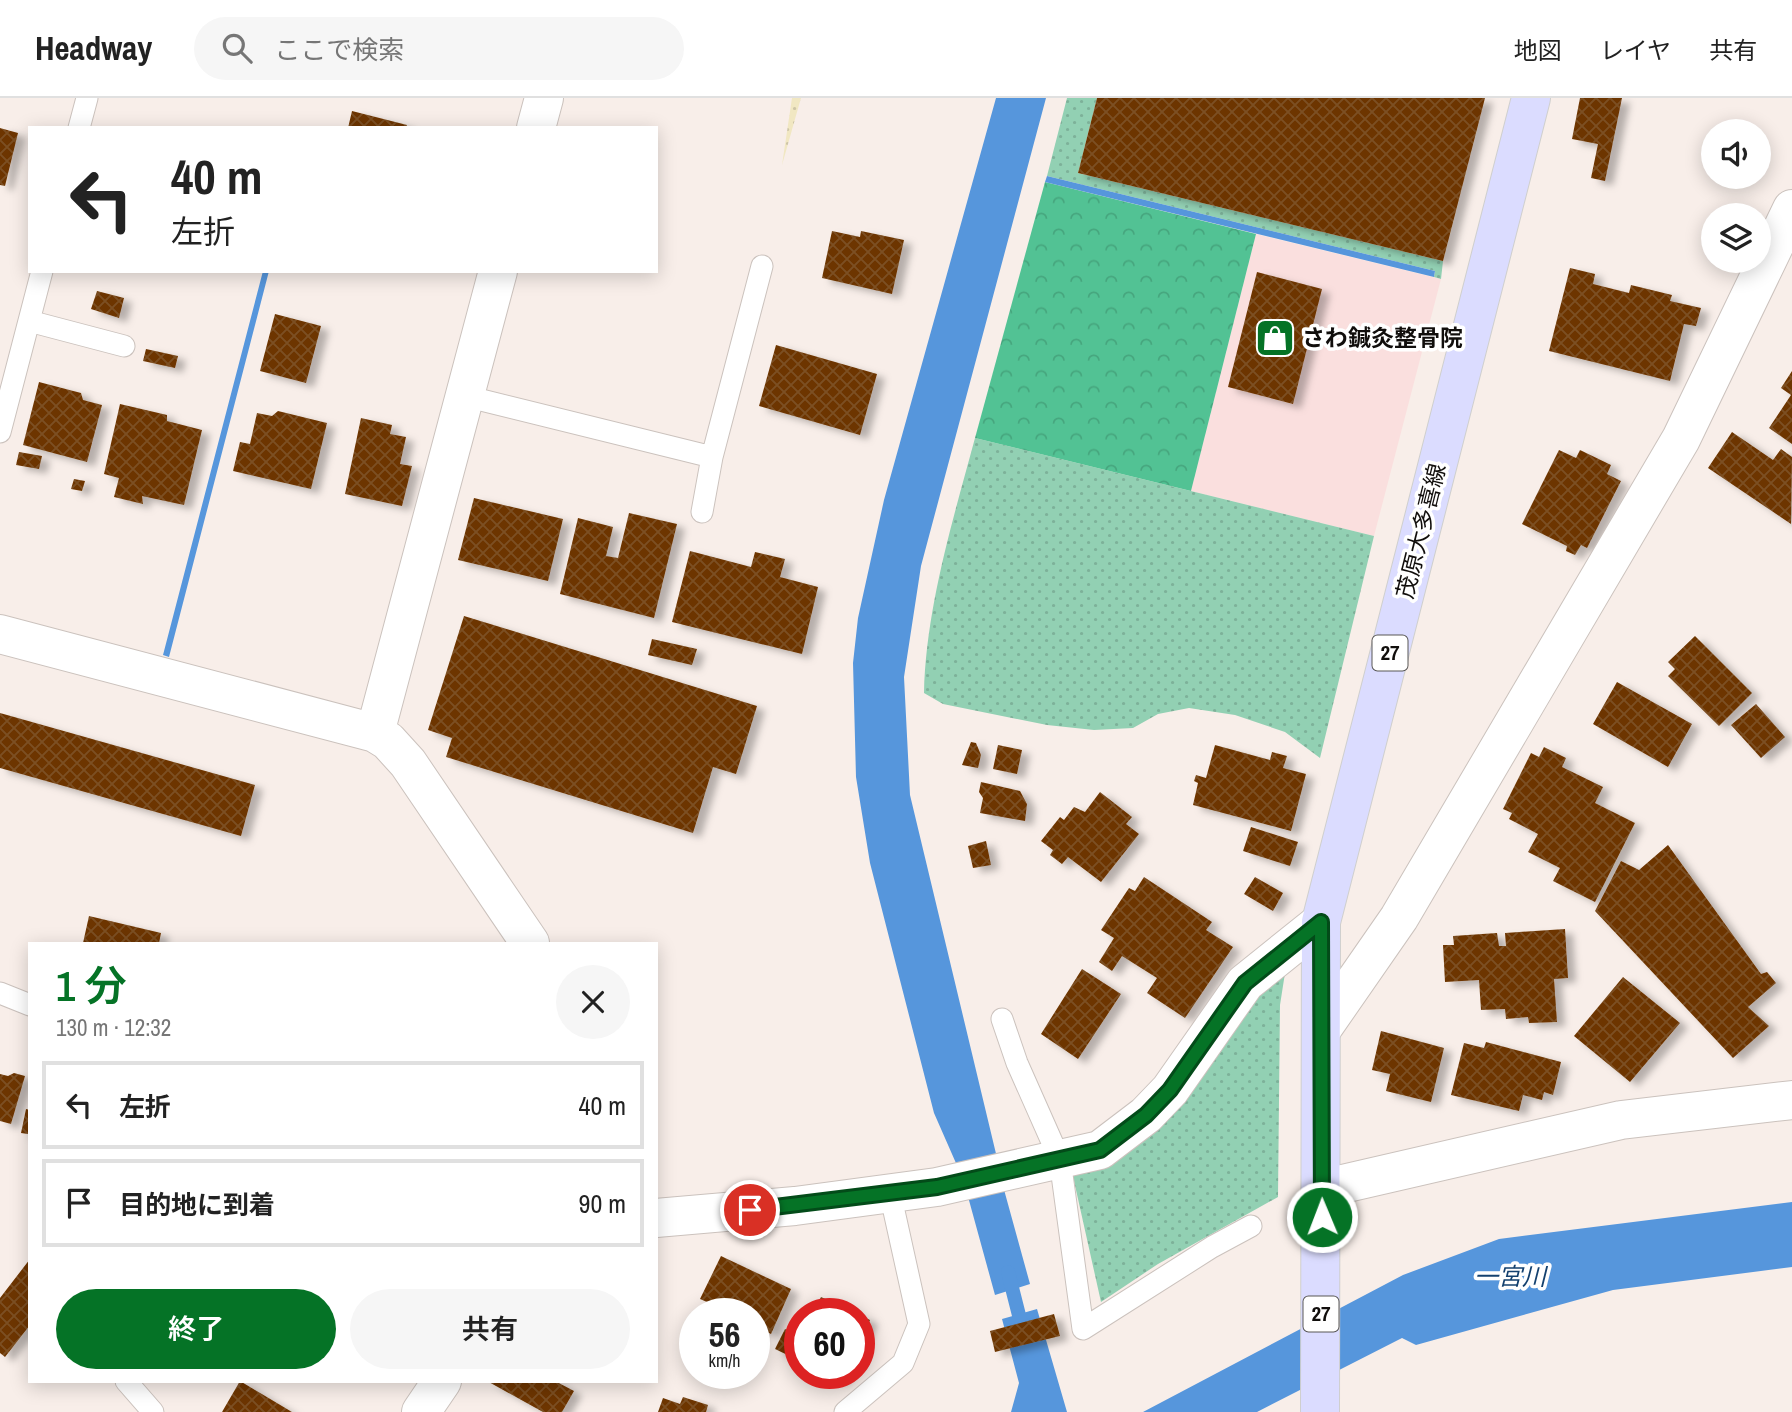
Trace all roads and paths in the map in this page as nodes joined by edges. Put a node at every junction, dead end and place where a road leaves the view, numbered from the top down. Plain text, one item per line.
1 (87, 98) edge
2 (1531, 98) edge
3 (80, 126) edge
4 (1792, 209) edge
5 (762, 266) dead end
6 (41, 273) edge
7 (497, 273) edge
8 (29, 321) junction
9 (124, 346) dead end
10 (465, 396) junction
11 (0, 432) edge
12 (712, 457) junction
13 (702, 512) dead end
14 (0, 634) edge
15 (375, 733) junction
16 (1321, 922) junction
17 (529, 942) edge
18 (0, 993) edge
19 (28, 1004) edge
20 (1002, 1019) dead end
21 (1322, 1029) junction
22 (1792, 1100) edge
23 (1060, 1160) junction
24 (890, 1193) junction
25 (1322, 1203) junction
26 (658, 1218) edge
27 (1251, 1226) dead end
28 (128, 1383) edge
29 (441, 1383) edge
30 (153, 1412) edge
31 (421, 1412) edge
32 (845, 1412) edge
33 (1320, 1412) edge

1 - 3 lane
2 - 16 main road, 茂原大多喜線 / 27
4 - 21 street
5 - 12 lane
6 - 8 lane
7 - 10 street
8 - 9 lane
8 - 11 lane
10 - 12 lane
10 - 15 street
12 - 13 lane
14 - 15 street
15 - 17 street
16 - 21 main road, 茂原大多喜線 / 27
16 - 23 street
18 - 19 lane
20 - 23 lane
21 - 25 main road, 茂原大多喜線 / 27
22 - 25 street
23 - 24 street
23 - 27 lane
24 - 26 street
24 - 32 lane
25 - 33 main road, 27
28 - 30 lane
29 - 31 street

